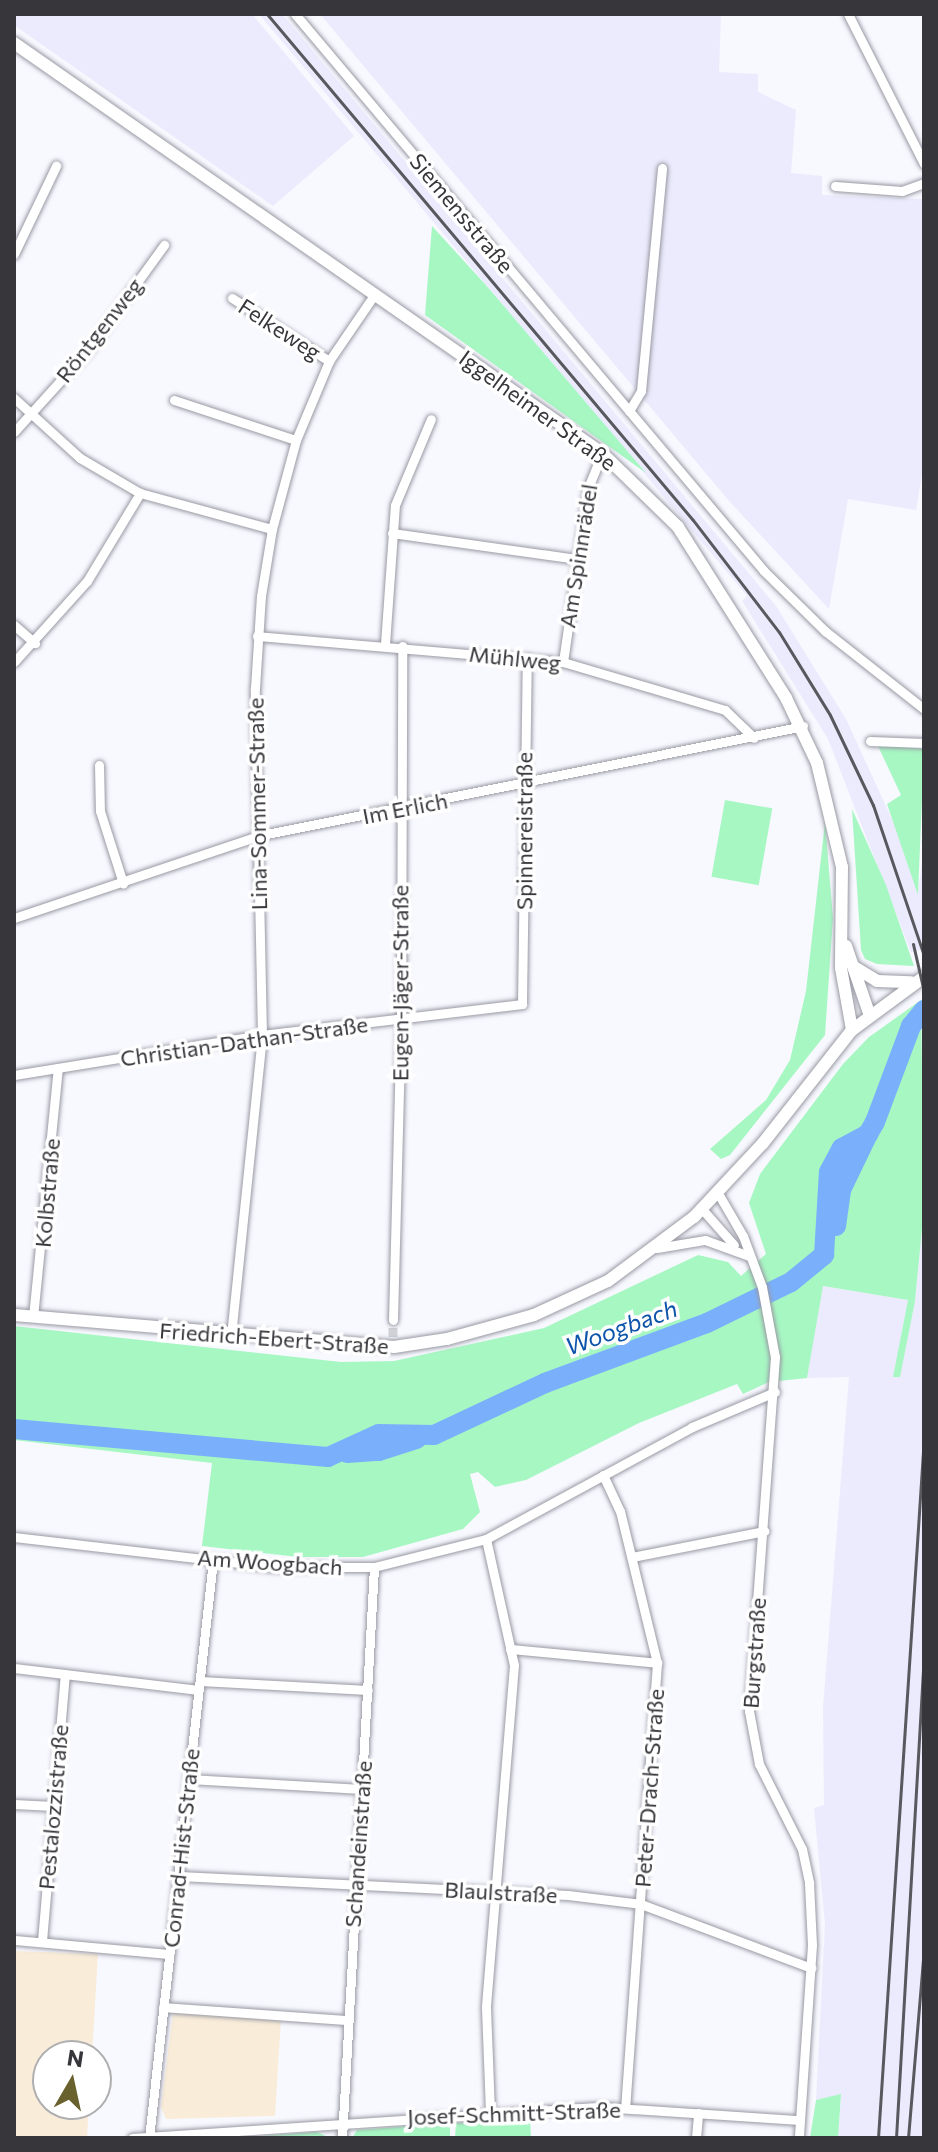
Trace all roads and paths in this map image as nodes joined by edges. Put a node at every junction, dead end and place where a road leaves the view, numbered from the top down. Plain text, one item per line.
1 (295, 14) edge
2 (848, 14) edge
3 (14, 43) edge
4 (924, 164) edge
5 (56, 166) dead end
6 (662, 168) dead end
7 (924, 183) edge
8 (835, 186) dead end
9 (164, 245) dead end
10 (14, 254) edge
11 (374, 295) junction
12 (232, 298) dead end
13 (329, 361) junction
14 (14, 398) edge
15 (174, 400) dead end
16 (629, 411) junction
17 (31, 413) junction
18 (431, 419) dead end
19 (14, 432) edge
20 (296, 440) junction
21 (602, 453) junction
22 (140, 493) junction
23 (272, 529) junction
24 (392, 533) junction
25 (576, 559) junction
26 (14, 625) edge
27 (257, 636) junction
28 (35, 643) junction
29 (385, 644) junction
30 (402, 646) junction
31 (527, 658) junction
32 (14, 662) edge
33 (563, 662) junction
34 (924, 709) edge
35 (803, 726) junction
36 (754, 738) junction
37 (870, 741) dead end
38 (924, 743) edge
39 (99, 765) dead end
40 (522, 786) junction
41 (400, 810) junction
42 (257, 836) junction
43 (123, 883) junction
44 (14, 918) edge
45 (845, 943) junction
46 (854, 967) junction
47 (919, 979) edge
48 (522, 1004) joint
49 (869, 1013) junction
50 (401, 1020) junction
51 (852, 1030) junction
52 (262, 1035) junction
53 (58, 1068) junction
54 (14, 1075) edge
55 (719, 1195) junction
56 (702, 1209) junction
57 (655, 1248) junction
58 (737, 1249) junction
59 (751, 1260) junction
60 (14, 1315) edge
61 (33, 1317) junction
62 (393, 1320) tunnel mouth
63 (231, 1336) junction
64 (775, 1392) junction
65 (603, 1475) junction
66 (764, 1531) junction
67 (14, 1537) edge
68 (486, 1539) junction
69 (632, 1557) junction
70 (213, 1560) junction
71 (374, 1567) junction
72 (510, 1649) junction
73 (657, 1663) junction
74 (14, 1668) edge
75 (65, 1674) junction
76 (200, 1685) junction
77 (368, 1690) junction
78 (189, 1779) junction
79 (362, 1789) junction
80 (14, 1804) edge
81 (53, 1806) junction
82 (179, 1876) junction
83 (355, 1885) junction
84 (497, 1892) junction
85 (641, 1904) junction
86 (14, 1940) edge
87 (42, 1941) junction
88 (169, 1954) junction
89 (811, 1968) junction
90 (163, 2007) junction
91 (345, 2020) junction
92 (625, 2108) junction
93 (490, 2112) junction
94 (698, 2113) junction
95 (800, 2120) junction
96 (341, 2122) junction
97 (149, 2136) edge
98 (132, 2138) edge
99 (342, 2138) edge
100 (696, 2138) edge
101 (799, 2138) edge

1 - 16 street, Siemensstraße
2 - 4 street
3 - 11 main road, Iggelheimer Straße
5 - 10 street
6 - 16 street
7 - 8 street
9 - 17 street, Röntgenweg
11 - 13 street, Lina-Sommer-Straße
11 - 21 main road, Iggelheimer Straße
12 - 13 street, Felkeweg
13 - 20 street, Lina-Sommer-Straße
14 - 17 street
15 - 20 street
16 - 34 street, Siemensstraße
17 - 19 street, Röntgenweg
17 - 22 street
18 - 24 street
20 - 23 street, Lina-Sommer-Straße
21 - 25 street, Am Spinnrädel
21 - 35 main road, Iggelheimer Straße
22 - 23 street
22 - 28 street
23 - 27 street, Lina-Sommer-Straße
24 - 25 street
24 - 29 street
25 - 33 street, Am Spinnrädel
26 - 28 street
27 - 29 street, Mühlweg
27 - 42 street, Lina-Sommer-Straße
28 - 32 street
29 - 30 street, Mühlweg
30 - 31 street, Mühlweg
30 - 41 street, Eugen-Jäger-Straße
31 - 33 street, Mühlweg
31 - 40 street, Spinnereistraße
33 - 36 street, Mühlweg
35 - 36 street, Im Erlich
35 - 45 main road, Iggelheimer Straße
36 - 40 street, Im Erlich
37 - 38 street
39 - 43 street
40 - 41 street, Im Erlich
40 - 48 street, Spinnereistraße
41 - 42 street, Im Erlich
41 - 50 street, Eugen-Jäger-Straße
42 - 43 street, Im Erlich
42 - 52 street, Lina-Sommer-Straße
43 - 44 street, Im Erlich
45 - 46 main road, Iggelheimer Straße
45 - 51 main road, Iggelheimer Straße
46 - 47 main road
46 - 49 main road, Iggelheimer Straße
47 - 49 main road, Friedrich-Ebert-Straße
48 - 50 street, Christian-Dathan-Straße
49 - 51 main road, Friedrich-Ebert-Straße
50 - 52 street, Christian-Dathan-Straße
50 - 62 street, Eugen-Jäger-Straße
51 - 55 main road, Friedrich-Ebert-Straße
52 - 53 street, Christian-Dathan-Straße
52 - 63 street, Lina-Sommer-Straße
53 - 54 street, Christian-Dathan-Straße
53 - 61 street, Kolbstraße
55 - 56 main road, Friedrich-Ebert-Straße
55 - 59 street, Burgstraße
56 - 57 main road, Friedrich-Ebert-Straße
56 - 58 street
57 - 58 street
57 - 63 main road, Friedrich-Ebert-Straße
58 - 59 street
59 - 64 street, Burgstraße
60 - 61 main road, Friedrich-Ebert-Straße
61 - 63 main road, Friedrich-Ebert-Straße
64 - 65 street, Am Woogbach
64 - 66 street, Burgstraße
65 - 68 street, Am Woogbach
65 - 69 street, Peter-Drach-Straße
66 - 69 street
66 - 89 street, Burgstraße
67 - 70 street, Am Woogbach
68 - 71 street, Am Woogbach
68 - 72 street
69 - 73 street, Peter-Drach-Straße
70 - 71 street, Am Woogbach
70 - 76 street, Conrad-Hist-Straße
71 - 77 street, Schandeinstraße
72 - 73 street
72 - 84 street
73 - 85 street, Peter-Drach-Straße
74 - 75 street
75 - 76 street
75 - 81 street, Pestalozzistraße
76 - 77 street
76 - 78 street, Conrad-Hist-Straße
77 - 79 street, Schandeinstraße
78 - 79 street
78 - 82 street, Conrad-Hist-Straße
79 - 83 street, Schandeinstraße
80 - 81 street
81 - 87 street, Pestalozzistraße
82 - 83 street, Blaulstraße
82 - 88 street, Conrad-Hist-Straße
83 - 84 street, Blaulstraße
83 - 91 street, Schandeinstraße
84 - 85 street, Blaulstraße
84 - 93 street
85 - 89 street, Blaulstraße
85 - 92 street, Peter-Drach-Straße
86 - 87 street
87 - 88 street
88 - 90 street, Conrad-Hist-Straße
89 - 95 street, Burgstraße
90 - 91 street
90 - 97 street, Conrad-Hist-Straße
91 - 96 street, Schandeinstraße
92 - 93 street, Josef-Schmitt-Straße
92 - 94 street, Josef-Schmitt-Straße
93 - 96 street, Josef-Schmitt-Straße
94 - 95 street, Josef-Schmitt-Straße
94 - 100 street
95 - 101 street, Burgstraße
96 - 97 street, Josef-Schmitt-Straße
96 - 99 street, Schandeinstraße
97 - 98 street, Josef-Schmitt-Straße

